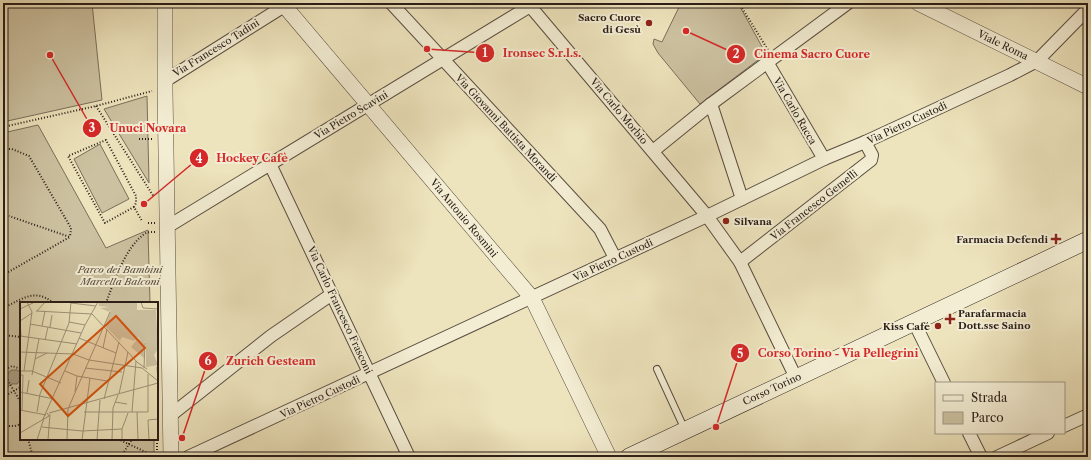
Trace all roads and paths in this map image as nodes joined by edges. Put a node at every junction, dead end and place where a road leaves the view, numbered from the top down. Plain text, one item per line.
1 (165, 3) edge
2 (390, 3) edge
3 (739, 3) edge
4 (848, 3) edge
5 (918, 3) edge
6 (285, 4) edge
7 (532, 4) edge
8 (1088, 9) edge
9 (768, 58) junction
10 (442, 59) junction
11 (1037, 61) junction
12 (165, 81) junction
13 (1088, 87) edge
14 (152, 91) dead end
15 (368, 104) junction
16 (711, 104) junction
17 (96, 106) junction
18 (3, 128) edge
19 (153, 139) dead end
20 (139, 140) dead end
21 (866, 142) junction
22 (3, 149) edge
23 (653, 152) junction
24 (824, 159) junction
25 (270, 164) junction
26 (155, 198) dead end
27 (742, 200) junction
28 (134, 207) junction
29 (9, 216) dead end
30 (707, 216) junction
31 (142, 221) dead end
32 (148, 223) dead end
33 (159, 227) junction
34 (70, 237) junction
35 (1087, 243) edge
36 (615, 258) junction
37 (740, 262) junction
38 (3, 275) edge
39 (332, 294) junction
40 (532, 298) junction
41 (52, 302) edge
42 (106, 302) edge
43 (3, 308) edge
44 (914, 322) junction
45 (3, 335) edge
46 (20, 337) edge
47 (20, 369) edge
48 (657, 369) dead end
49 (3, 371) edge
50 (370, 374) junction
51 (796, 378) junction
52 (944, 382) edge
53 (20, 388) edge
54 (14, 391) junction
55 (3, 397) edge
56 (20, 401) edge
57 (1088, 414) edge
58 (171, 415) junction
59 (20, 424) edge
60 (3, 426) edge
61 (1065, 426) edge
62 (686, 430) junction
63 (970, 434) edge
64 (1046, 434) edge
65 (28, 440) edge
66 (120, 440) edge
67 (131, 440) edge
68 (129, 444) junction
69 (33, 457) edge
70 (121, 457) edge
71 (156, 457) edge
72 (171, 457) edge
73 (188, 457) edge
74 (409, 457) edge
75 (608, 457) edge
76 (629, 457) edge
77 (981, 457) edge
78 (997, 457) edge

1 - 12 street
2 - 10 street, Via Giovanni Battista Morandi
3 - 9 path
4 - 9 street
5 - 11 street, Viale Roma
6 - 12 street, Via Francesco Tadini
6 - 15 street, Via Antonio Rosmini
7 - 10 street, Via Pietro Scavini
7 - 23 street, Via Carlo Morbio
8 - 11 street, Via Pietro Custodi
9 - 16 street
9 - 24 street, Via Carlo Racca
10 - 15 street, Via Pietro Scavini
10 - 36 street, Via Giovanni Battista Morandi
11 - 13 street, Viale Roma
11 - 21 street, Via Pietro Custodi
12 - 33 street
14 - 17 path
15 - 25 street, Via Pietro Scavini
15 - 40 street, Via Antonio Rosmini
16 - 23 street
16 - 27 street
17 - 18 path
17 - 26 path
19 - 20 path
21 - 24 street, Via Pietro Custodi
21 - 37 street, Via Francesco Gemelli
22 - 34 path
23 - 30 street, Via Carlo Morbio
24 - 27 street, Via Pietro Custodi
25 - 33 street, Via Pietro Scavini
25 - 39 street, Via Carlo Francesco Frasconi
27 - 30 street, Via Pietro Custodi
28 - 28 path
28 - 31 path
29 - 34 path
30 - 36 street, Via Pietro Custodi
30 - 37 street, Via Carlo Morbio
32 - 33 path
33 - 42 path
33 - 58 street
34 - 38 path
35 - 44 main road, Corso Torino
36 - 40 street, Via Pietro Custodi
37 - 51 street, Via Carlo Morbio
39 - 50 street, Via Carlo Francesco Frasconi
39 - 58 street
40 - 50 street, Via Pietro Custodi
40 - 75 street, Via Antonio Rosmini
41 - 43 path
44 - 51 main road, Corso Torino
44 - 52 street
45 - 46 path
47 - 49 path
48 - 62 lane
49 - 54 path
50 - 73 street, Via Pietro Custodi
50 - 74 street, Via Carlo Francesco Frasconi
51 - 62 main road, Corso Torino
53 - 54 path
54 - 55 path
54 - 56 path
57 - 61 street
58 - 72 street
59 - 60 path
62 - 76 main road, Corso Torino
63 - 77 street
64 - 78 street
65 - 69 path
66 - 68 path
67 - 68 path
68 - 70 path
68 - 71 path

